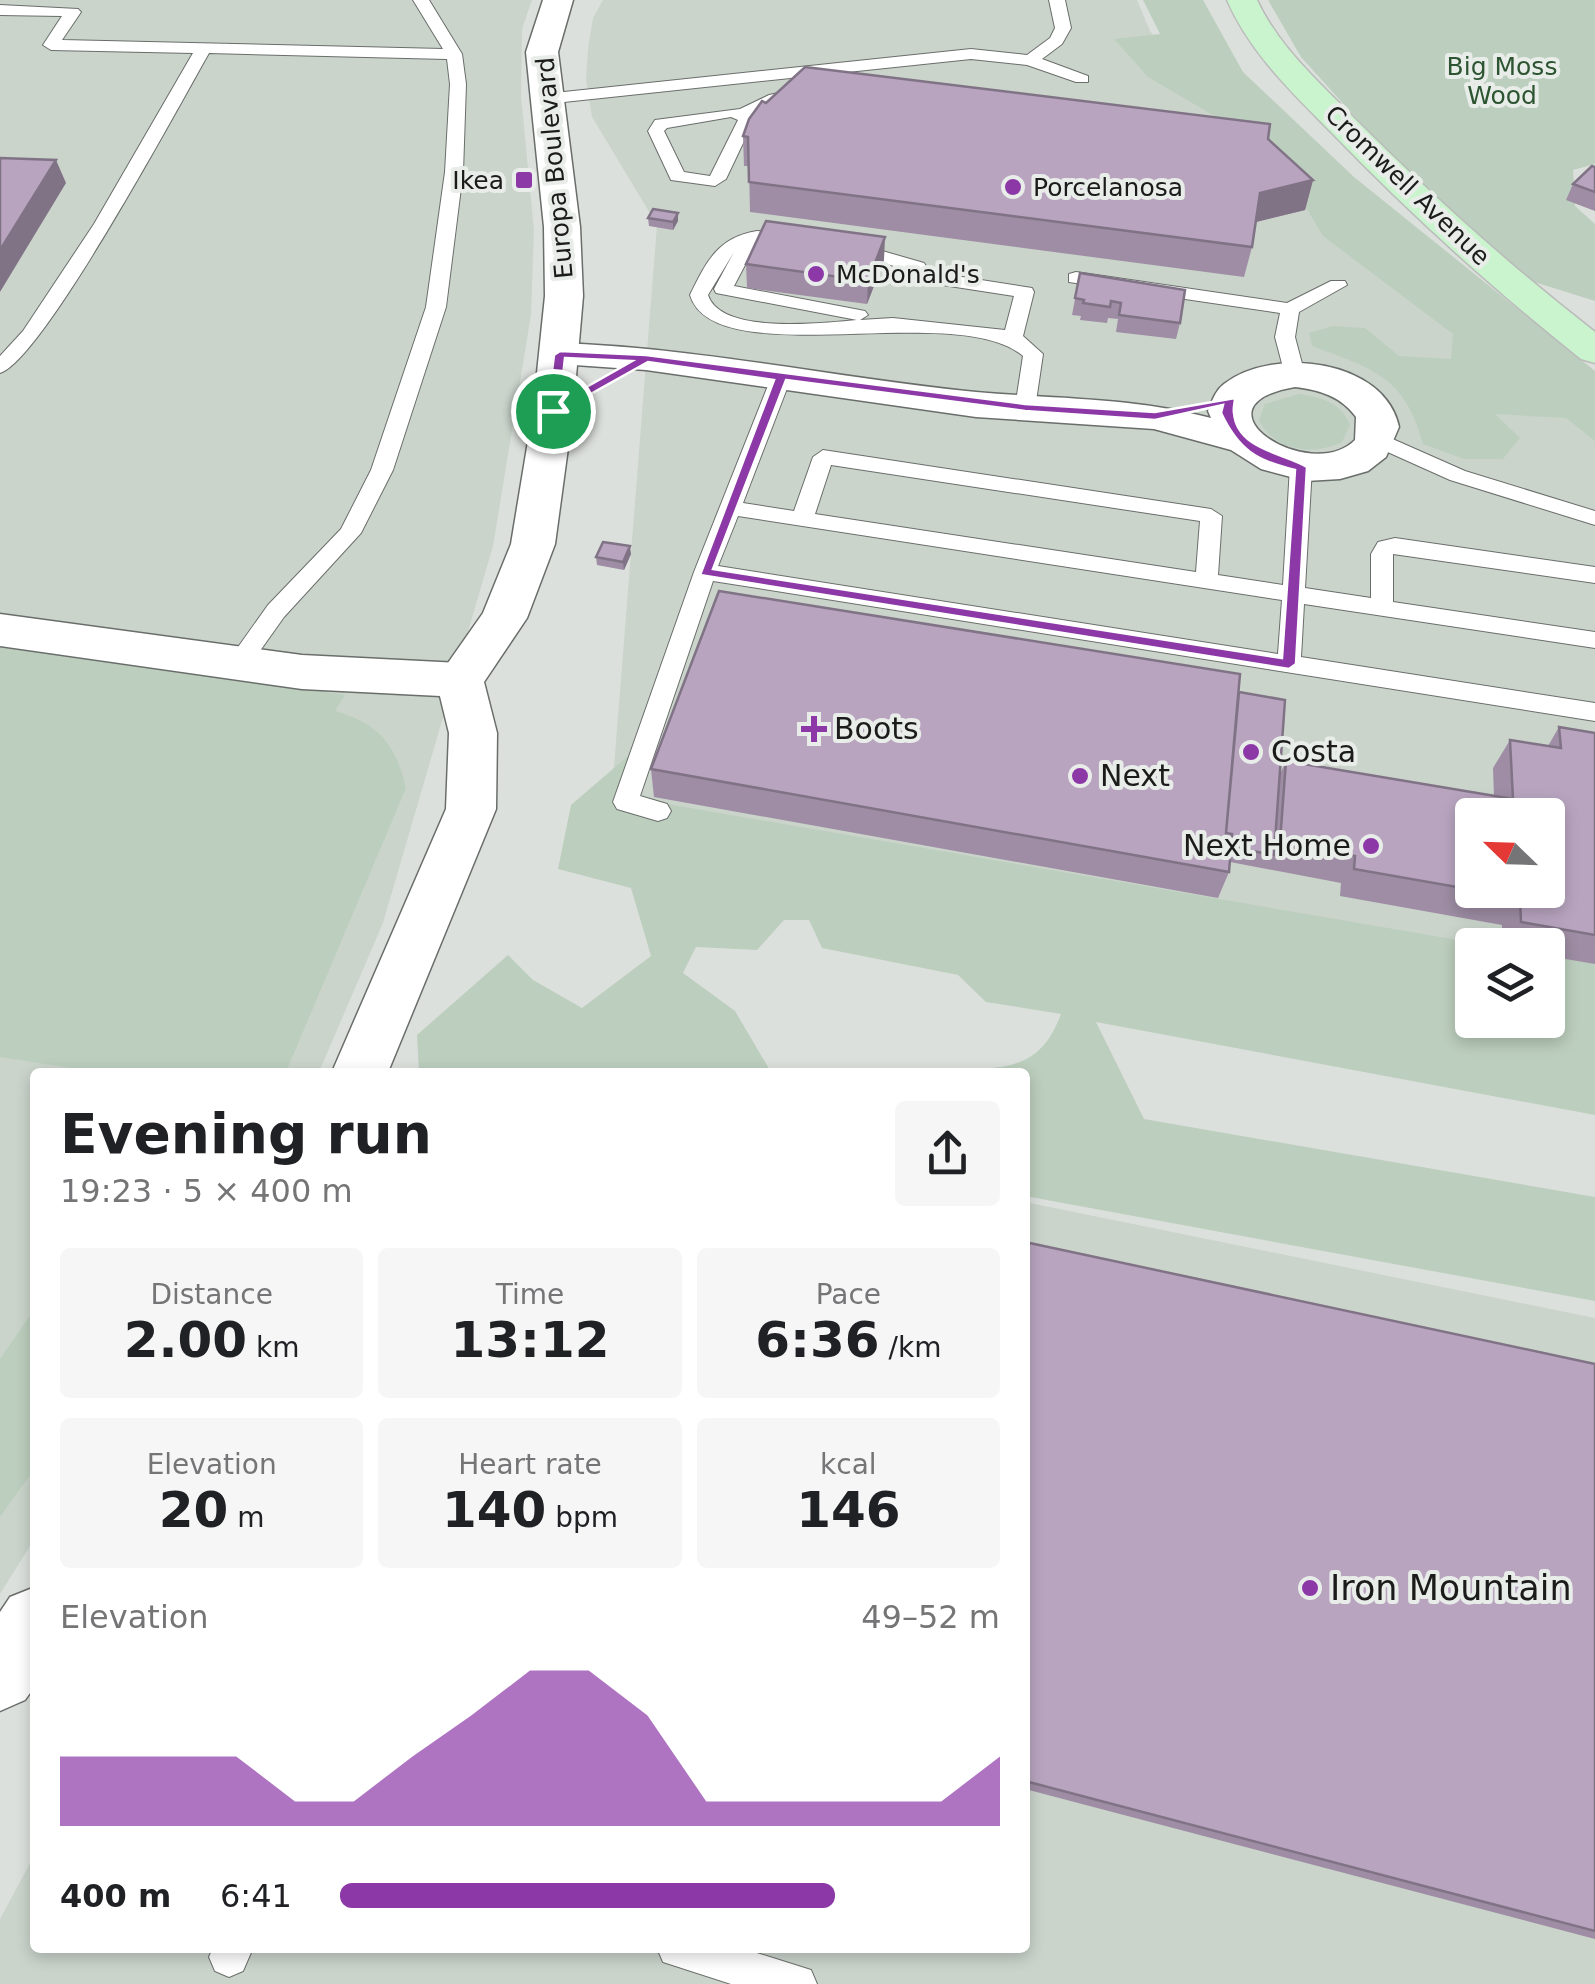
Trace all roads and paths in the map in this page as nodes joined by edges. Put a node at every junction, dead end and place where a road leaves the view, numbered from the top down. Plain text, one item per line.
1 (421, 0) edge
2 (558, 0) edge
3 (1057, 0) edge
4 (1242, 0) edge
5 (0, 10) edge
6 (202, 49) junction
7 (454, 54) junction
8 (1030, 60) junction
9 (1082, 79) dead end
10 (722, 80) junction
11 (825, 92) edge
12 (545, 99) junction
13 (738, 112) junction
14 (820, 246) junction
15 (1076, 278) edge
16 (1338, 285) dead end
17 (1290, 310) junction
18 (893, 324) junction
19 (1013, 337) junction
20 (1595, 352) edge
21 (560, 355) junction
22 (646, 358) junction
23 (0, 367) edge
24 (1295, 375) junction
25 (781, 378) junction
26 (1025, 408) junction
27 (553, 411) junction
28 (1235, 420) junction
29 (1379, 440) junction
30 (1301, 467) junction
31 (730, 508) junction
32 (1595, 518) edge
33 (802, 519) junction
34 (705, 572) junction
35 (1595, 575) edge
36 (1206, 581) junction
37 (1291, 593) junction
38 (1382, 608) junction
39 (0, 630) edge
40 (1595, 640) edge
41 (239, 663) junction
42 (1289, 664) junction
43 (460, 680) junction
44 (1595, 712) edge
45 (658, 811) edge
46 (362, 1068) edge
47 (30, 1630) edge
48 (0, 1675) edge
49 (694, 1953) edge
50 (797, 1984) edge

1 - 7 lane
2 - 12 street, Europa Boulevard
3 - 8 lane
4 - 20 main road, Cromwell Avenue
5 - 6 lane
6 - 7 lane
6 - 23 lane
7 - 41 lane
8 - 9 lane
8 - 10 lane
10 - 12 lane
10 - 13 lane
11 - 13 lane
12 - 21 street, Europa Boulevard
13 - 13 lane
14 - 18 lane
14 - 18 lane
14 - 19 lane
15 - 17 lane
16 - 17 lane
17 - 24 lane
18 - 19 lane
19 - 26 lane
21 - 22 street
21 - 27 street, Europa Boulevard
22 - 25 street
22 - 27 street
24 - 28 street
24 - 29 street
25 - 26 street
25 - 31 lane
26 - 28 street
27 - 43 street, Europa Boulevard
28 - 30 street
29 - 30 street
29 - 32 lane
30 - 37 lane
31 - 33 lane
31 - 34 lane
33 - 36 lane
33 - 36 lane
34 - 42 lane
34 - 45 lane
35 - 38 lane
36 - 37 lane
37 - 38 lane
37 - 42 lane
38 - 40 lane
39 - 41 street
41 - 43 street
42 - 44 lane
43 - 46 street
47 - 48 street
49 - 50 lane

